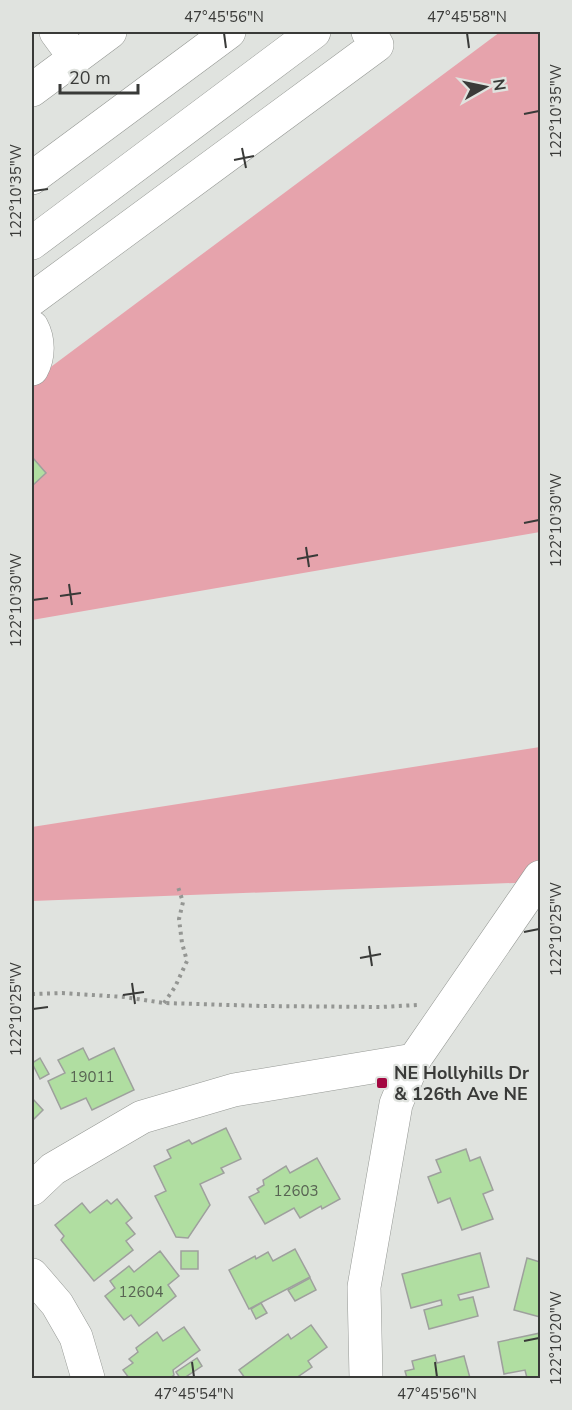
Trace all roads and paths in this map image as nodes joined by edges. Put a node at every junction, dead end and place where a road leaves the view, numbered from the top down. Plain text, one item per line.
1 (56, 32) edge
2 (110, 32) edge
3 (229, 32) edge
4 (314, 32) edge
5 (368, 32) edge
6 (75, 58) junction
7 (32, 90) edge
8 (32, 178) edge
9 (32, 243) edge
10 (32, 299) edge
11 (32, 327) edge
12 (32, 369) edge
13 (540, 877) edge
14 (177, 884) dead end
15 (32, 994) edge
16 (454, 1002) junction
17 (164, 1003) junction
18 (414, 1060) junction
19 (32, 1189) edge
20 (32, 1275) edge
21 (88, 1378) edge
22 (366, 1378) edge

1 - 6 main road
2 - 6 main road
3 - 8 main road
4 - 9 main road
5 - 10 main road
6 - 7 main road
11 - 12 main road
13 - 16 main road
14 - 17 path
15 - 17 path
16 - 17 path
16 - 18 main road
18 - 19 main road
18 - 22 main road
20 - 21 main road

